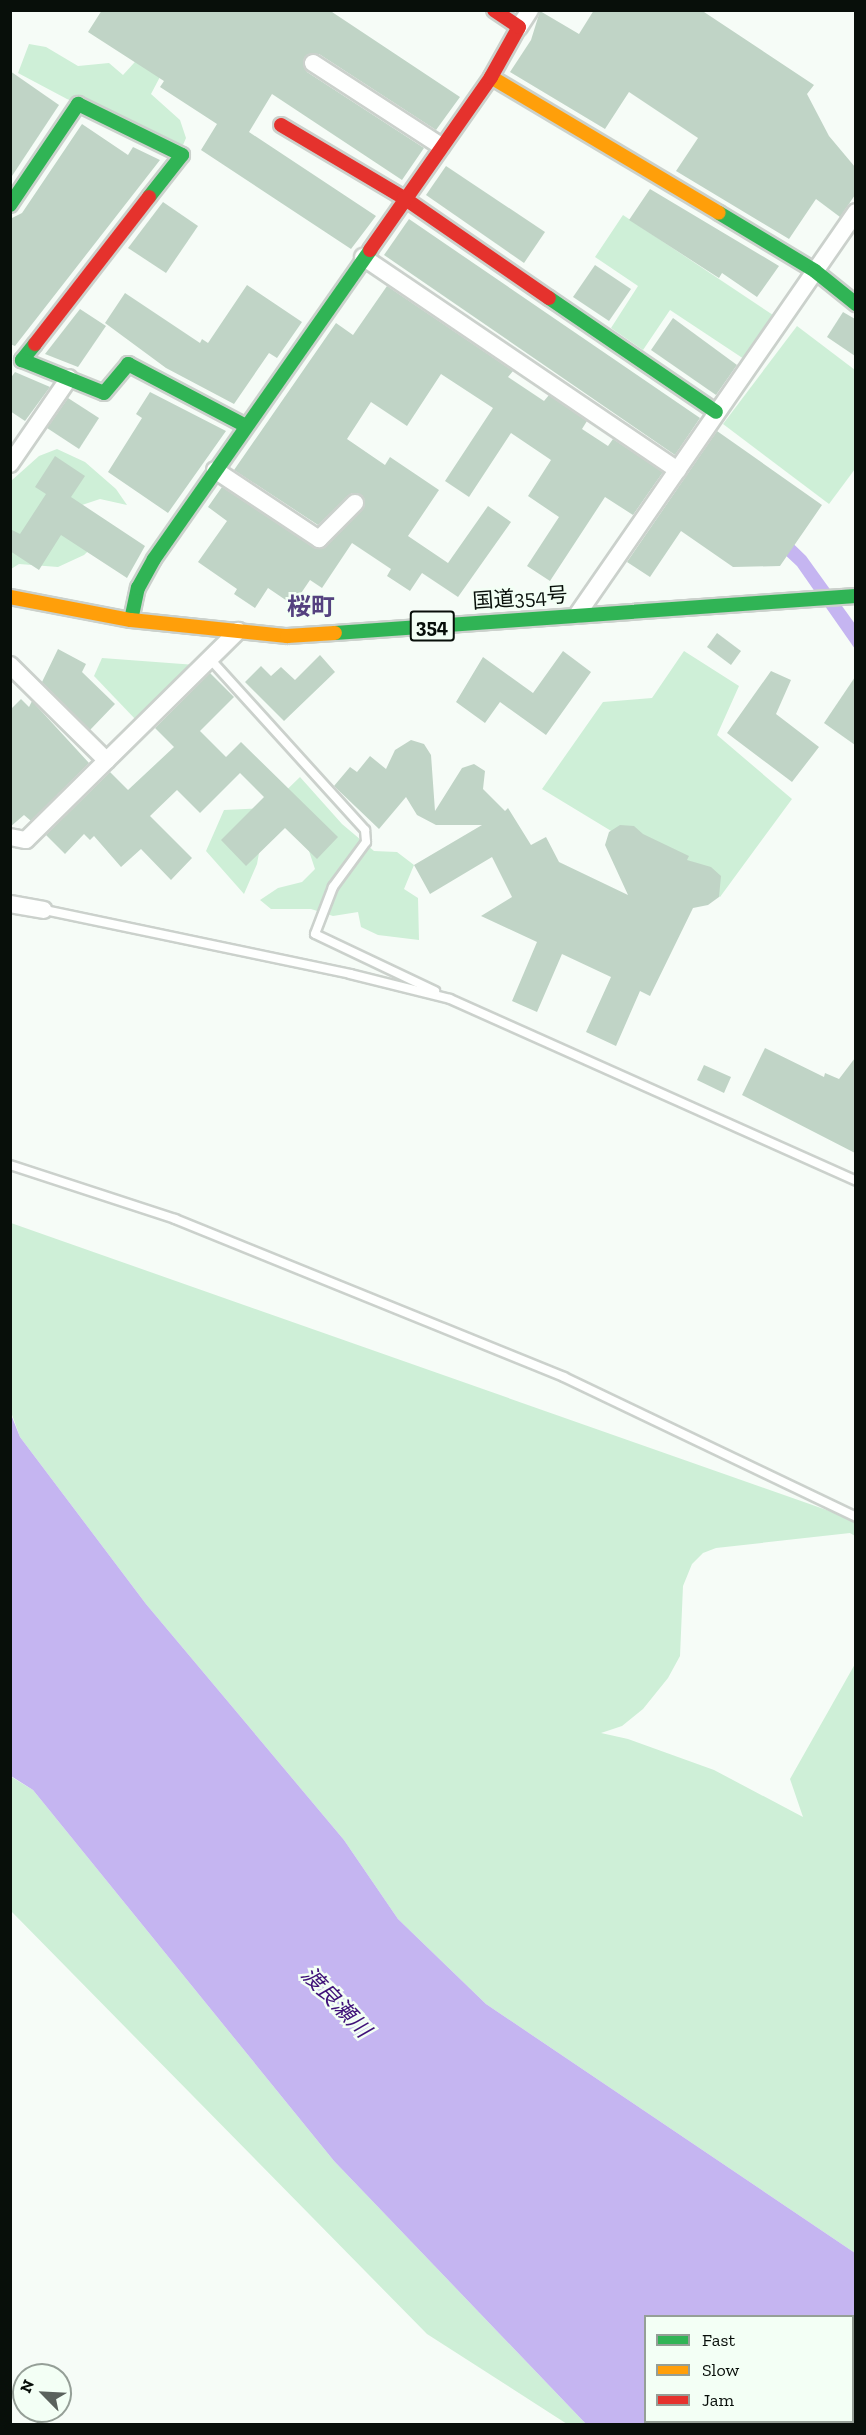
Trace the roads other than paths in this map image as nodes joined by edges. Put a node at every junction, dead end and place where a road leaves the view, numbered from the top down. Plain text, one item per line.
1 (494, 10) edge
2 (530, 10) edge
3 (519, 27) junction
4 (313, 63) dead end
5 (491, 77) junction
6 (281, 125) dead end
7 (441, 146) junction
8 (404, 198) junction
9 (10, 205) edge
10 (855, 212) edge
11 (363, 257) junction
12 (815, 271) junction
13 (855, 304) edge
14 (69, 378) junction
15 (716, 412) junction
16 (246, 426) junction
17 (10, 464) edge
18 (215, 470) junction
19 (678, 470) junction
20 (355, 503) dead end
21 (855, 596) edge
22 (10, 597) edge
23 (576, 615) junction
24 (131, 620) junction
25 (238, 631) junction
26 (210, 659) junction
27 (10, 665) edge
28 (107, 761) junction
29 (10, 837) edge
30 (10, 894) edge
31 (10, 904) edge
32 (43, 910) junction
33 (450, 999) junction
34 (10, 1165) edge
35 (855, 1181) edge
36 (855, 1517) edge

1 - 3 main road
2 - 3 street
3 - 5 main road
4 - 7 street
5 - 7 main road
5 - 12 main road
6 - 8 main road
7 - 8 main road
8 - 11 main road
8 - 15 main road
9 - 14 main road
10 - 12 street
11 - 16 main road
11 - 19 street
12 - 13 main road
12 - 15 street
14 - 16 main road
14 - 17 street
15 - 19 street
16 - 18 main road
18 - 20 street
18 - 24 main road
19 - 23 street
21 - 23 main road, 国道354号 / 354
22 - 24 main road, 国道354号 / 354
23 - 25 main road, 国道354号 / 354
24 - 25 main road, 国道354号 / 354
25 - 26 street
26 - 28 street
26 - 33 lane
27 - 28 street
28 - 29 street
30 - 32 lane
31 - 32 street
32 - 33 lane
33 - 35 lane
34 - 36 lane

